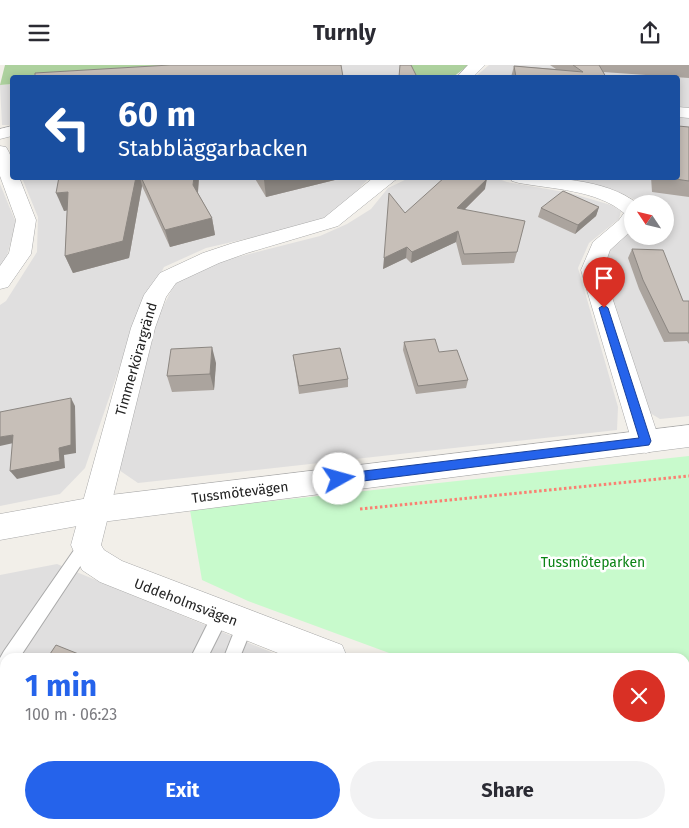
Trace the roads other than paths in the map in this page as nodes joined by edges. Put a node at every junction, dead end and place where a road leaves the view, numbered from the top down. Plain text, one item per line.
1 (477, 65) edge
2 (466, 75) edge
3 (0, 151) edge
4 (10, 178) edge
5 (11, 180) edge
6 (384, 180) edge
7 (532, 180) edge
8 (624, 202) edge
9 (624, 227) edge
10 (0, 282) edge
11 (689, 437) edge
12 (646, 441) junction
13 (94, 509) junction
14 (0, 527) edge
15 (86, 545) junction
16 (233, 620) junction
17 (13, 653) edge
18 (204, 653) edge
19 (232, 653) edge
20 (320, 653) edge

1 - 2 street
3 - 4 street
5 - 10 street
6 - 13 street, Timmerkörargränd
7 - 8 street
9 - 12 street
11 - 12 street, Tussmötevägen
12 - 13 street, Tussmötevägen
13 - 14 street, Tussmötevägen
13 - 15 street
15 - 16 street, Uddeholmsvägen
15 - 17 lane
16 - 18 lane
16 - 19 lane
16 - 20 street, Uddeholmsvägen

